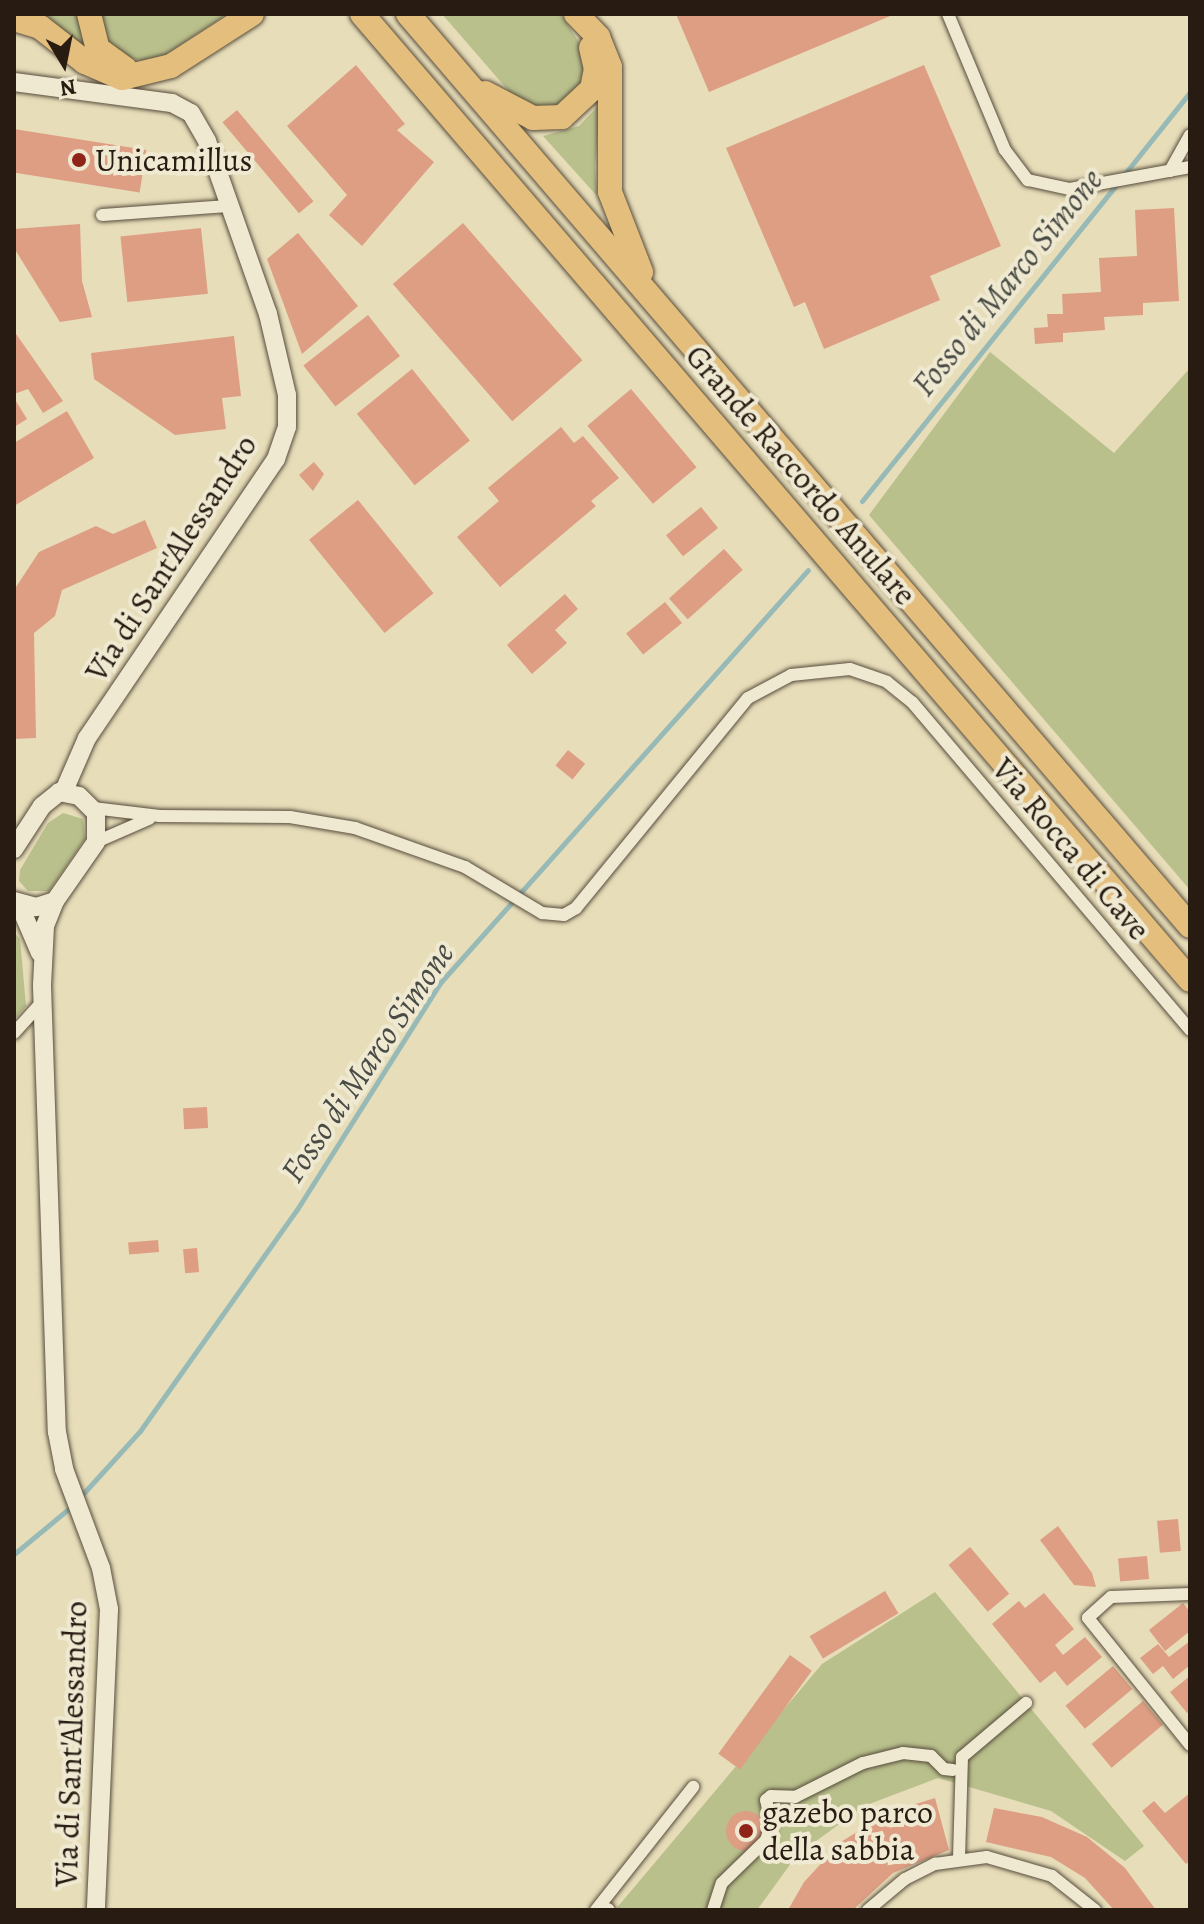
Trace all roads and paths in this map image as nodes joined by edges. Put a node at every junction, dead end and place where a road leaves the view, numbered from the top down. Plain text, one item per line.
1 (89, 14) edge
2 (251, 14) edge
3 (343, 14) edge
4 (362, 14) edge
5 (408, 14) edge
6 (575, 14) edge
7 (948, 14) edge
8 (14, 19) edge
9 (382, 37) junction
10 (143, 76) junction
11 (14, 82) edge
12 (468, 83) junction
13 (1190, 135) edge
14 (1190, 167) edge
15 (1170, 171) junction
16 (229, 206) junction
17 (102, 215) dead end
18 (651, 297) junction
19 (64, 791) junction
20 (93, 808) junction
21 (160, 816) junction
22 (96, 842) junction
23 (14, 849) edge
24 (55, 901) junction
25 (17, 902) edge
26 (1190, 926) edge
27 (42, 964) junction
28 (1190, 980) edge
29 (42, 1002) junction
30 (1190, 1030) edge
31 (14, 1033) edge
32 (1190, 1594) edge
33 (1026, 1703) dead end
34 (1190, 1745) edge
35 (953, 1770) dead end
36 (693, 1787) dead end
37 (959, 1858) junction
38 (96, 1910) edge
39 (604, 1910) edge
40 (713, 1910) edge
41 (868, 1910) edge
42 (1095, 1910) edge

1 - 10 highway
2 - 10 highway
3 - 9 highway
4 - 9 highway, Grande Raccordo Anulare
5 - 12 highway, Grande Raccordo Anulare
6 - 12 highway
6 - 18 highway
7 - 15 street
8 - 10 highway
9 - 28 highway, Grande Raccordo Anulare
11 - 16 street, Via di Sant'Alessandro
12 - 18 highway, Grande Raccordo Anulare
13 - 15 street
14 - 15 street
16 - 17 street
16 - 19 street, Via di Sant'Alessandro
18 - 26 highway, Grande Raccordo Anulare
19 - 20 street
19 - 23 street, Via di Sant'Alessandro
20 - 21 street
20 - 22 street
21 - 22 street
21 - 30 street, Via Rocca di Cave
22 - 24 street, Via di Sant'Alessandro
24 - 25 street, Via di Sant'Alessandro
24 - 27 street, Via di Sant'Alessandro
25 - 27 street, Via di Sant'Alessandro
27 - 29 street, Via di Sant'Alessandro
29 - 31 street
29 - 38 street, Via di Sant'Alessandro
32 - 34 street
33 - 37 street
35 - 40 street
36 - 39 street
37 - 41 street
37 - 42 street

